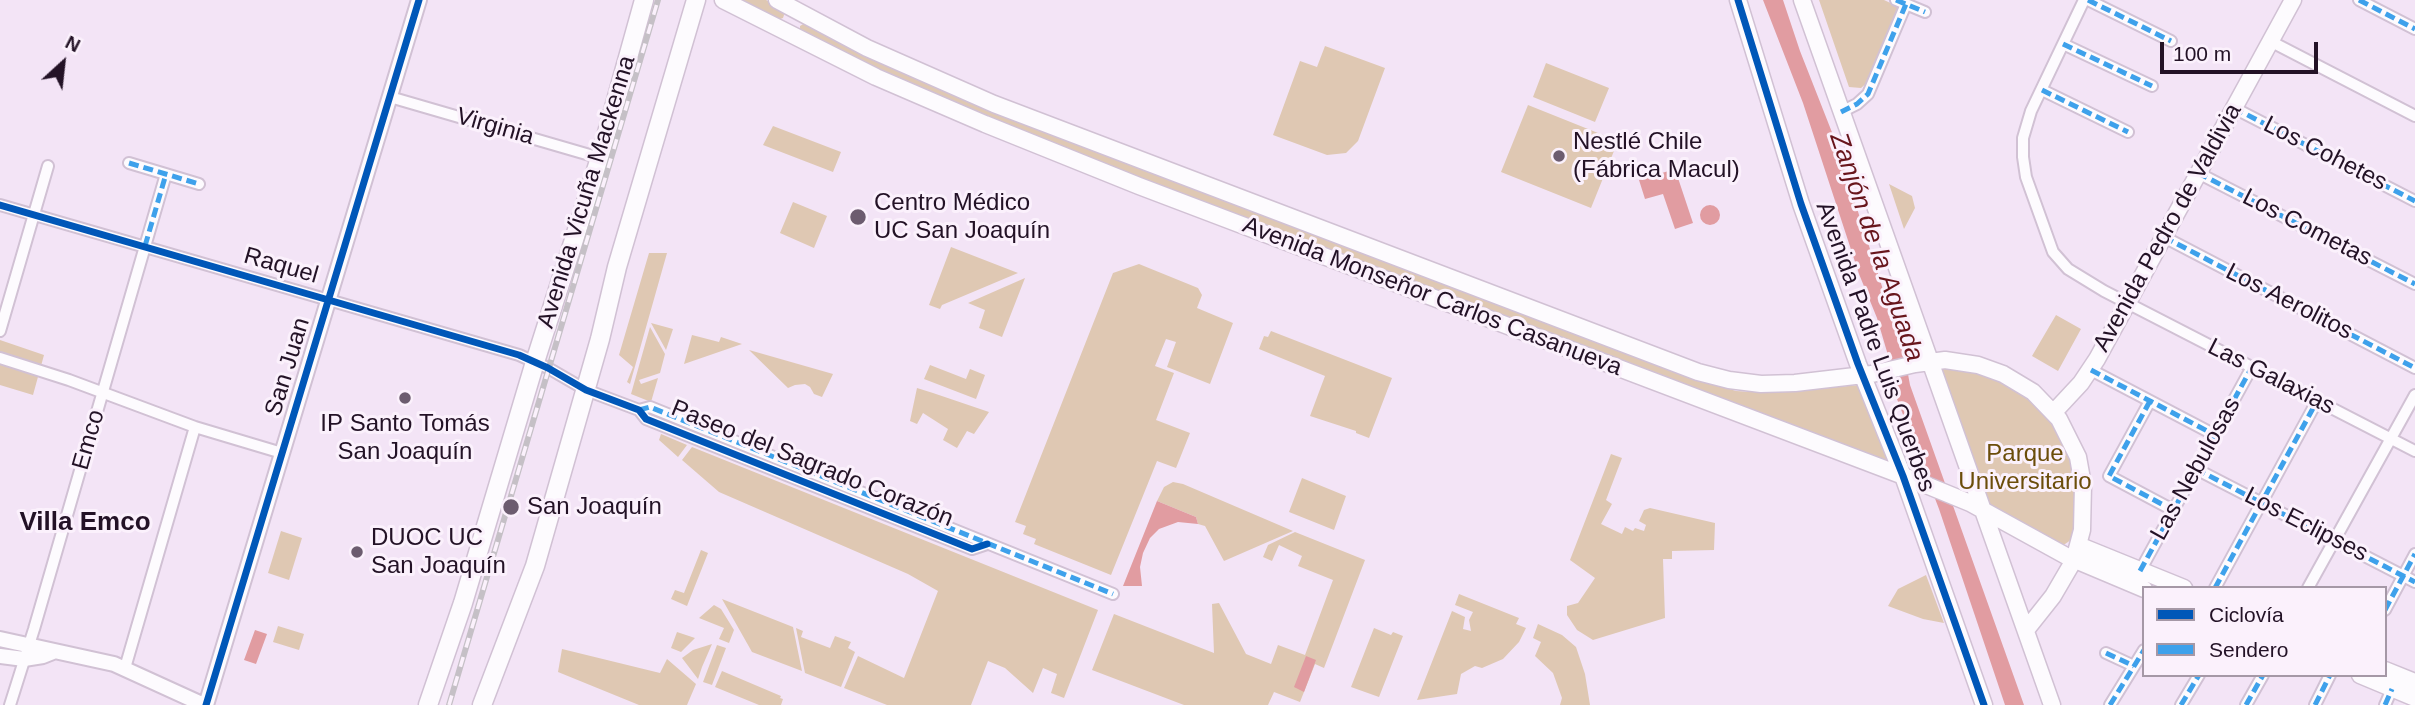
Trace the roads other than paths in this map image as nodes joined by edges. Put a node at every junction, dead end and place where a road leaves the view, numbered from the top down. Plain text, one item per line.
1 (419, 0) edge
2 (644, 0) edge
3 (696, 0) edge
4 (723, 0) edge
5 (777, 0) edge
6 (1738, 0) edge
7 (1802, 0) edge
8 (2086, 0) edge
9 (2292, 0) edge
10 (2359, 0) edge
11 (1901, 2) edge
12 (1925, 12) dead end
13 (2415, 29) edge
14 (2171, 41) dead end
15 (2270, 41) junction
16 (2063, 44) junction
17 (2152, 86) dead end
18 (2042, 90) junction
19 (390, 97) junction
20 (2234, 108) junction
21 (1841, 112) junction
22 (2415, 116) edge
23 (2129, 132) dead end
24 (600, 158) junction
25 (129, 163) dead end
26 (48, 166) dead end
27 (2199, 173) junction
28 (166, 174) junction
29 (199, 184) dead end
30 (2415, 201) edge
31 (0, 205) edge
32 (34, 215) junction
33 (2164, 237) junction
34 (145, 246) junction
35 (2415, 284) edge
36 (329, 299) junction
37 (2127, 303) junction
38 (0, 331) edge
39 (0, 358) edge
40 (535, 362) junction
41 (1923, 363) junction
42 (2252, 368) junction
43 (2415, 368) edge
44 (2091, 370) junction
45 (1870, 374) junction
46 (586, 390) junction
47 (103, 393) junction
48 (2415, 395) edge
49 (2150, 401) junction
50 (2317, 401) junction
51 (2054, 412) junction
52 (195, 427) junction
53 (2215, 435) junction
54 (2391, 439) junction
55 (2415, 451) edge
56 (282, 453) junction
57 (2196, 469) junction
58 (1908, 478) junction
59 (2262, 502) junction
60 (1977, 506) junction
61 (2174, 510) junction
62 (2334, 541) junction
63 (2076, 552) junction
64 (2415, 554) edge
65 (2140, 571) junction
66 (2403, 576) junction
67 (2415, 582) edge
68 (2178, 586) edge
69 (2216, 586) edge
70 (2309, 586) edge
71 (2142, 588) edge
72 (1113, 594) dead end
73 (2387, 606) edge
74 (2026, 630) junction
75 (0, 639) edge
76 (26, 652) junction
77 (2106, 653) dead end
78 (2142, 653) edge
79 (0, 656) edge
80 (2134, 666) junction
81 (125, 668) junction
82 (2387, 671) edge
83 (2198, 677) edge
84 (2262, 677) edge
85 (2329, 677) edge
86 (2365, 677) edge
87 (2415, 682) edge
88 (2392, 688) junction
89 (2415, 698) edge
90 (10, 705) edge
91 (205, 705) edge
92 (428, 705) edge
93 (482, 705) edge
94 (1984, 705) edge
95 (2052, 705) edge
96 (2110, 705) edge
97 (2181, 705) edge
98 (2246, 705) edge
99 (2315, 705) edge
100 (2385, 705) edge

1 - 19 street, San Juan
2 - 24 main road, Avenida Vicuña Mackenna
3 - 46 main road, Avenida Vicuña Mackenna
4 - 58 main road, Avenida Monseñor Carlos Casanueva
5 - 45 main road, Avenida Monseñor Carlos Casanueva
6 - 45 main road, Avenida Padre Luis Querbes
7 - 21 main road
8 - 14 street
8 - 16 street, Las Galaxias
9 - 15 main road, Avenida Pedro de Valdivia
10 - 13 street
11 - 12 street
11 - 21 street
15 - 20 main road, Avenida Pedro de Valdivia
15 - 22 street
16 - 17 street
16 - 18 street, Las Galaxias
18 - 23 street
18 - 37 street, Las Galaxias
19 - 24 street, Virginia
19 - 36 street, San Juan
20 - 27 main road, Avenida Pedro de Valdivia
20 - 30 street, Los Cohetes
21 - 41 main road
24 - 40 main road, Avenida Vicuña Mackenna
25 - 28 street
26 - 32 street
27 - 33 main road, Avenida Pedro de Valdivia
27 - 35 street, Los Cometas
28 - 29 street
28 - 34 street, Emco
31 - 32 street, Raquel
32 - 34 street, Raquel
32 - 38 street
33 - 37 main road, Avenida Pedro de Valdivia
33 - 43 street, Los Aerolitos
34 - 36 street, Raquel
34 - 47 street, Emco
36 - 40 street, Raquel
36 - 56 street, San Juan
37 - 42 street, Las Galaxias
37 - 44 main road, Avenida Pedro de Valdivia
39 - 47 street
40 - 46 street, Raquel
40 - 92 main road, Avenida Vicuña Mackenna
41 - 45 main road, Avenida Monseñor Carlos Casanueva
41 - 51 main road, Avenida Monseñor Carlos Casanueva
41 - 60 main road
42 - 50 street, Las Galaxias
42 - 53 street, Las Nebulosas
44 - 49 street
44 - 51 main road, Avenida Pedro de Valdivia
45 - 58 main road, Avenida Padre Luis Querbes
46 - 72 street, Paseo del Sagrado Corazón
46 - 93 main road, Avenida Vicuña Mackenna
47 - 52 street
47 - 76 street, Emco
48 - 54 street
49 - 53 street
49 - 61 street
50 - 54 street, Las Galaxias
50 - 59 street
51 - 63 main road, Avenida Monseñor Carlos Casanueva
52 - 56 street
52 - 81 street
53 - 57 street, Las Nebulosas
54 - 55 street, Las Galaxias
54 - 62 street
56 - 91 street, San Juan
57 - 59 street, Los Eclipses
57 - 61 street, Las Nebulosas
58 - 60 main road, Avenida Monseñor Carlos Casanueva
58 - 94 main road, Avenida Padre Luis Querbes
59 - 62 street, Los Eclipses
59 - 69 street
60 - 63 main road, Avenida Monseñor Carlos Casanueva
60 - 74 main road
61 - 65 street, Las Nebulosas
62 - 66 street, Los Eclipses
62 - 70 street
63 - 65 main road, Avenida Monseñor Carlos Casanueva
63 - 71 main road, Avenida Monseñor Carlos Casanueva
63 - 74 main road
64 - 66 street
65 - 68 main road, Avenida Monseñor Carlos Casanueva
66 - 67 street, Los Eclipses
66 - 73 street
74 - 95 main road
75 - 76 street
76 - 79 street
76 - 81 street
76 - 90 street, Emco
77 - 80 street
78 - 80 street
80 - 96 street
81 - 91 street
82 - 87 main road
83 - 97 street
84 - 98 street
85 - 99 street
86 - 88 main road
88 - 89 main road
88 - 100 street

